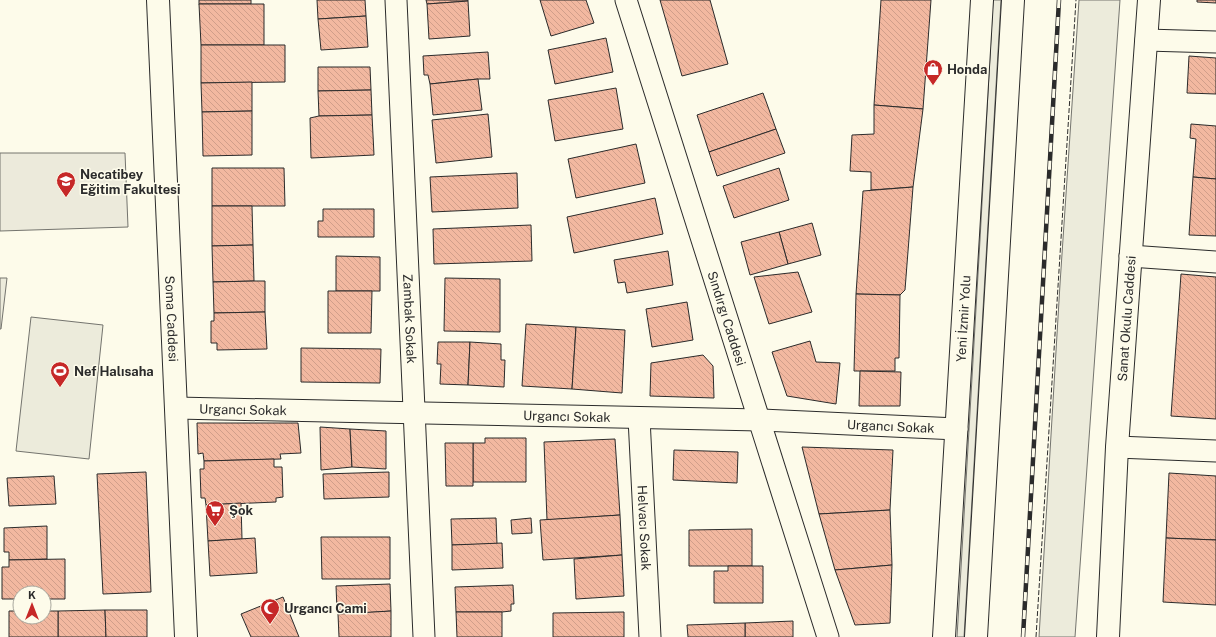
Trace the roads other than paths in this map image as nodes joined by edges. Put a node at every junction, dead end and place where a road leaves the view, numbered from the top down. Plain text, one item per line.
1 (158, 0) edge
2 (396, 0) edge
3 (626, 0) edge
4 (982, 0) edge
5 (1013, 0) edge
6 (1149, 0) edge
7 (1146, 40) junction
8 (1216, 42) edge
9 (1130, 256) junction
10 (1216, 262) edge
11 (176, 408) junction
12 (415, 413) junction
13 (639, 418) junction
14 (760, 420) junction
15 (957, 429) junction
16 (1117, 447) junction
17 (1216, 451) edge
18 (186, 637) edge
19 (424, 637) edge
20 (650, 637) edge
21 (828, 637) edge
22 (944, 637) edge
23 (976, 637) edge
24 (1108, 637) edge

1 - 11 main road, Soma Caddesi
2 - 12 street, Zambak Sokak
3 - 14 street, Sındırgı Caddesi
4 - 15 main road, Yeni İzmir Yolu
5 - 23 main road
6 - 7 main road, Sanat Okulu Caddesi
7 - 8 street
7 - 9 main road, Sanat Okulu Caddesi
9 - 10 street
9 - 16 main road, Sanat Okulu Caddesi
11 - 12 street, Urgancı Sokak
11 - 18 main road, Soma Caddesi
12 - 13 street, Urgancı Sokak
12 - 19 street, Zambak Sokak
13 - 14 street, Urgancı Sokak
13 - 20 street, Helvacı Sokak
14 - 15 street, Urgancı Sokak
14 - 21 street, Sındırgı Caddesi
15 - 22 main road, Yeni İzmir Yolu
16 - 17 street
16 - 24 main road, Sanat Okulu Caddesi

